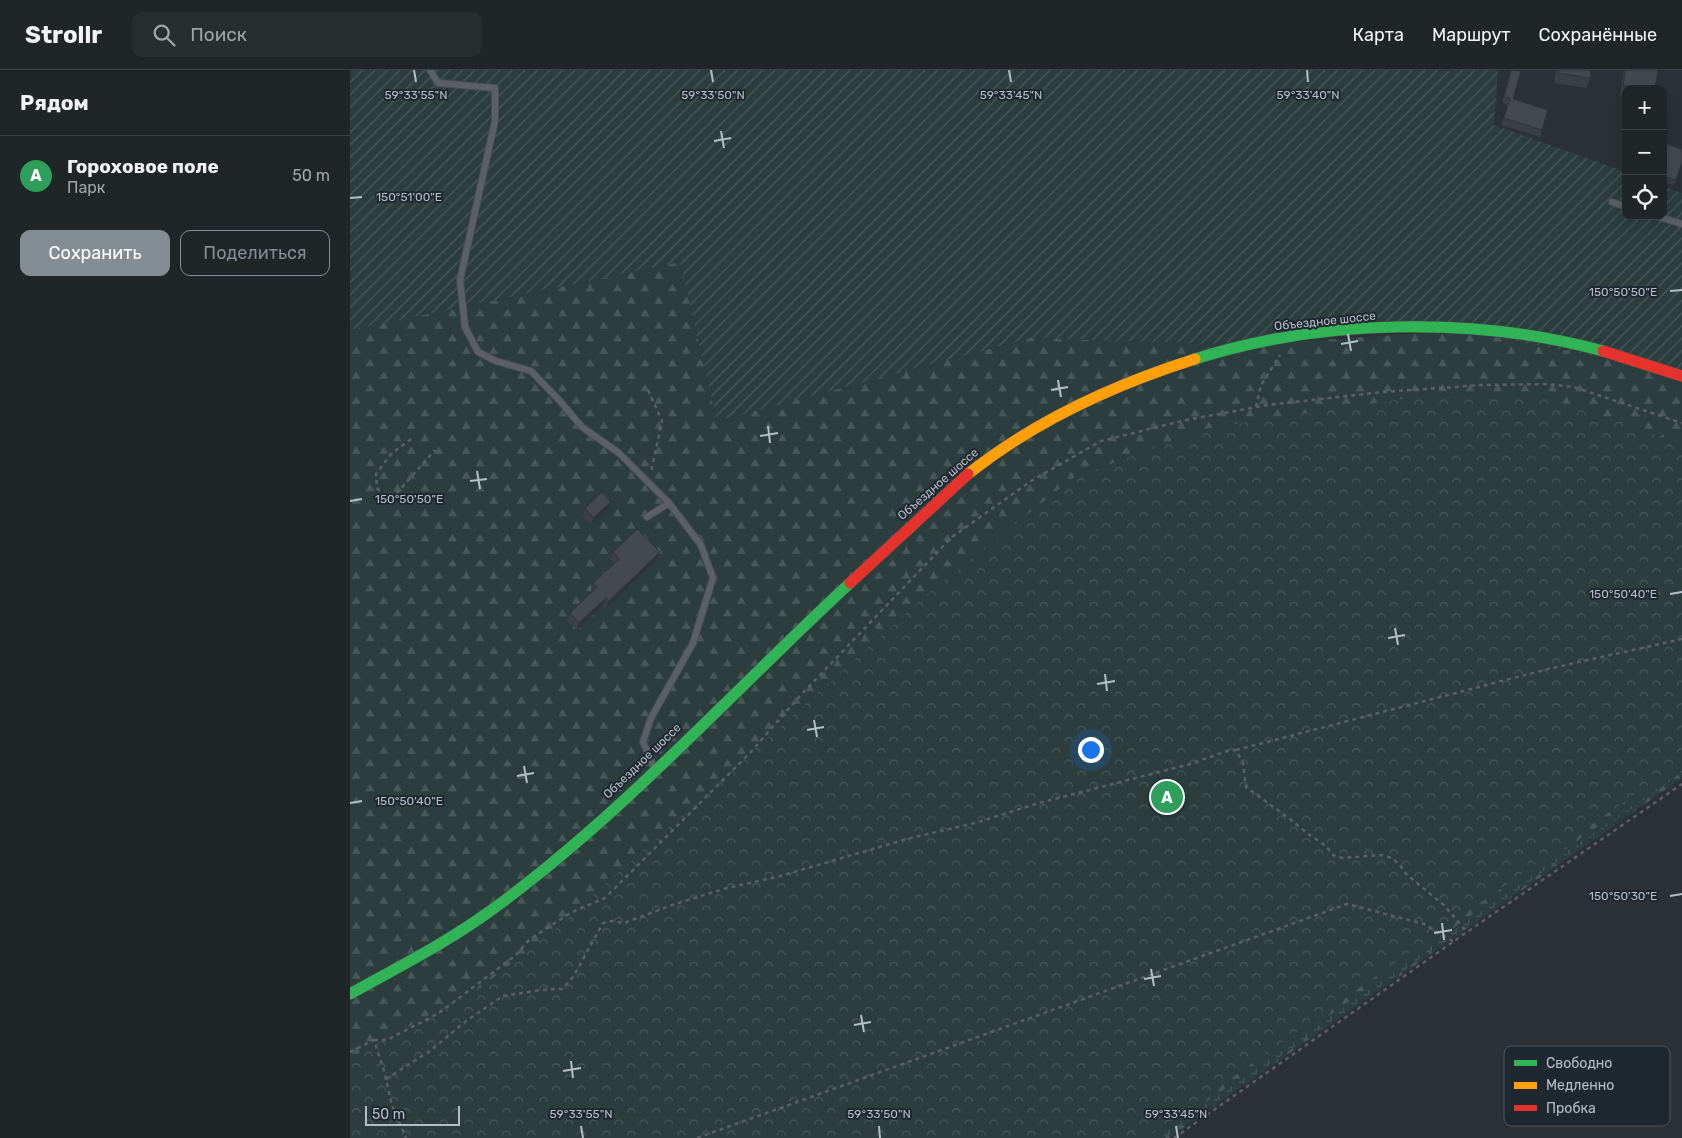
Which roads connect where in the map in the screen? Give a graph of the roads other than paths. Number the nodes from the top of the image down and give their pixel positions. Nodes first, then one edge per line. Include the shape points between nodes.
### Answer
1 (430, 70) edge
2 (1612, 202) dead end
3 (1622, 206) edge
4 (1667, 219) edge
5 (1682, 224) edge
6 (1682, 376) edge
7 (669, 503) junction
8 (647, 517) dead end
9 (654, 769) junction
10 (350, 994) edge

1 - 7 lane via 438,83 495,88 495,121 460,280 464,327 478,352 496,362 531,371 582,427 619,454
2 - 3 lane
4 - 5 lane
6 - 9 street, Объездное шоссе via 1561,341 1519,333 1404,327 1283,338 1210,355 1142,376 1076,405 1004,446 921,515
7 - 8 lane
7 - 9 lane via 701,544 713,578 693,643 651,718 643,742
9 - 10 street, Объездное шоссе via 582,837 509,898 427,951

